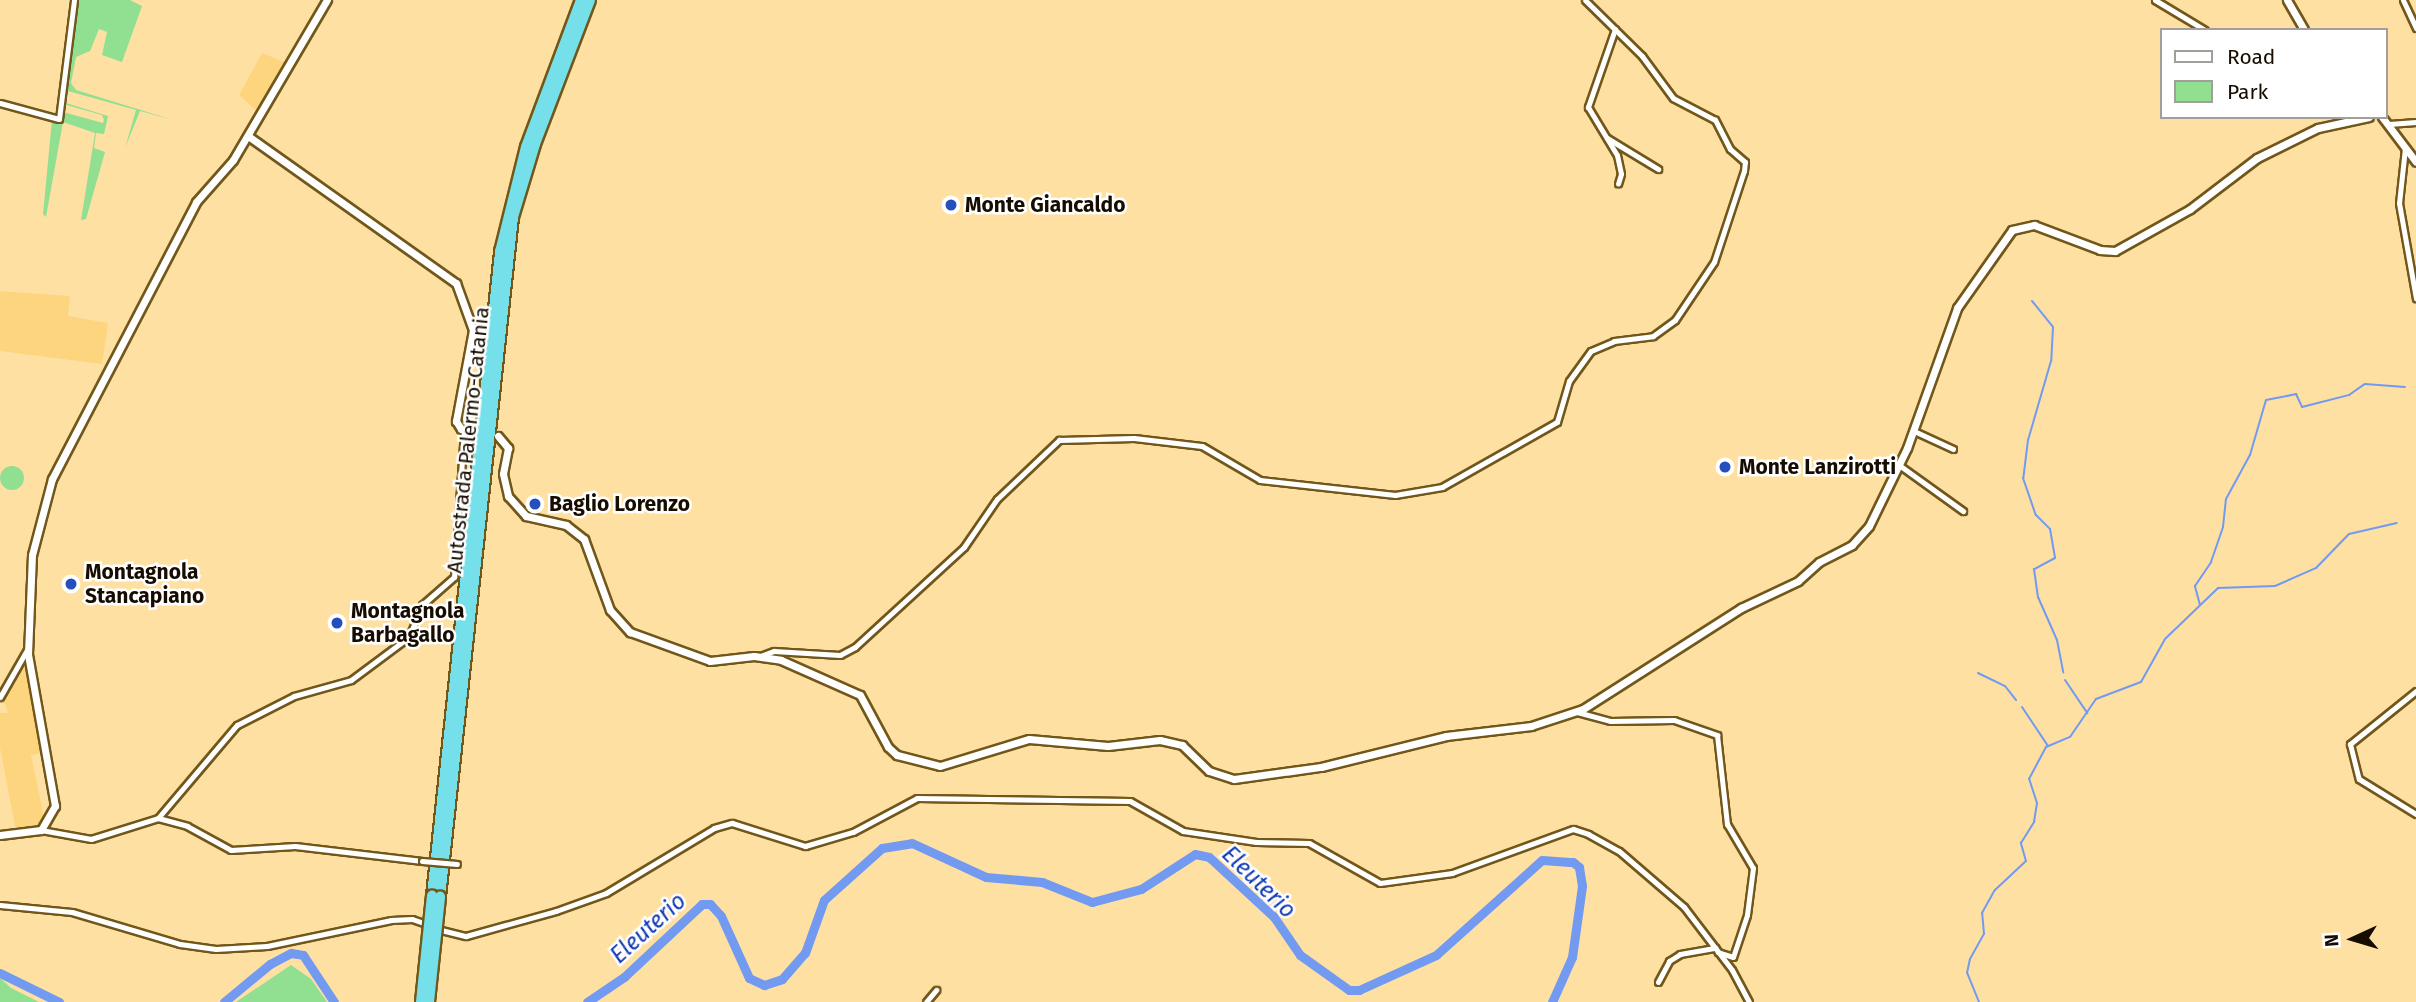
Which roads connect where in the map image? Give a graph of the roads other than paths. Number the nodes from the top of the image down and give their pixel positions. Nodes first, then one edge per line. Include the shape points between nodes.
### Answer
1 (74, 0) edge
2 (327, 0) edge
3 (582, 0) edge
4 (590, 0) edge
5 (1584, 0) edge
6 (2155, 0) edge
7 (2287, 0) edge
8 (2403, 0) edge
9 (2202, 28) edge
10 (2303, 28) edge
11 (2416, 28) edge
12 (1615, 29) junction
13 (0, 103) edge
14 (2360, 119) edge
15 (2384, 119) edge
16 (2416, 122) edge
17 (2389, 124) junction
18 (248, 136) junction
19 (1604, 136) junction
20 (2405, 148) junction
21 (2416, 162) edge
22 (1658, 169) dead end
23 (1618, 184) dead end
24 (2416, 298) edge
25 (468, 431) joint
26 (1914, 431) junction
27 (498, 436) dead end
28 (1953, 449) dead end
29 (1899, 465) junction
30 (1963, 511) dead end
31 (29, 646) junction
32 (760, 656) junction
33 (2416, 691) edge
34 (0, 697) edge
35 (1577, 712) junction
36 (2416, 814) edge
37 (158, 818) junction
38 (41, 830) junction
39 (0, 835) edge
40 (457, 864) dead end
41 (436, 897) junction
42 (0, 905) edge
43 (1716, 950) junction
44 (1658, 982) dead end
45 (936, 990) dead end
46 (421, 1002) edge
47 (429, 1002) edge
48 (926, 1002) edge
49 (1749, 1002) edge

1 - 13 street via 59,118
2 - 18 street
3 - 41 highway, Autostrada Palermo-Catania via 526,147 500,252
4 - 41 highway, Autostrada Palermo-Catania via 535,144 513,217
5 - 12 street
6 - 9 street
7 - 10 street
8 - 11 street
12 - 19 street via 1588,107
12 - 32 street via 1673,98 1715,120 1730,149 1745,162 1744,171 1714,262 1675,320 1653,336 1614,341 1591,351 1569,381 1557,422 1442,487 1395,495 1260,480 1202,446 1134,438 1059,440 997,499 964,547 855,647 840,655 774,651
14 - 26 street via 2318,128 2257,158 2190,209 2115,251 2100,250 2034,225 2012,230 1956,309
15 - 17 street
16 - 17 street
17 - 20 street
18 - 25 street via 456,283 473,330 455,412 456,421
18 - 31 street via 225,171 196,201 52,479 32,555
19 - 22 street
19 - 23 street via 1621,167
20 - 21 street
20 - 24 street via 2399,202
25 - 37 street via 454,577 422,605 409,637 351,680 293,696 237,725
26 - 28 street
26 - 29 street
27 - 32 street via 508,448 503,474 508,496 526,516 566,525 584,538 610,610 630,632 702,659
29 - 30 street
29 - 35 street via 1869,526 1852,545 1783,590 1743,607
31 - 34 street
31 - 38 street via 55,806
32 - 35 street via 781,660 860,695 897,755 940,766 1029,739 1108,746 1160,740 1182,745 1209,771 1249,778 1340,763 1446,736 1531,726
33 - 36 street via 2350,744 2359,779
35 - 43 street via 1611,721 1674,720 1717,735 1727,824 1753,868 1747,915 1734,954
37 - 38 street via 91,839
37 - 40 street, bridge via 187,826 231,850 295,846
38 - 39 street
41 - 46 highway, bridge
41 - 47 highway, bridge
42 - 43 street via 72,912 180,944 216,949 267,946 412,919 466,936 606,892 714,828 732,823 804,846 853,832 917,798 1047,798 1130,801 1182,831 1256,842 1309,842 1380,883 1452,873 1573,829 1619,851 1663,888 1704,929
43 - 44 street via 1680,954 1669,961
43 - 49 street
45 - 48 street

